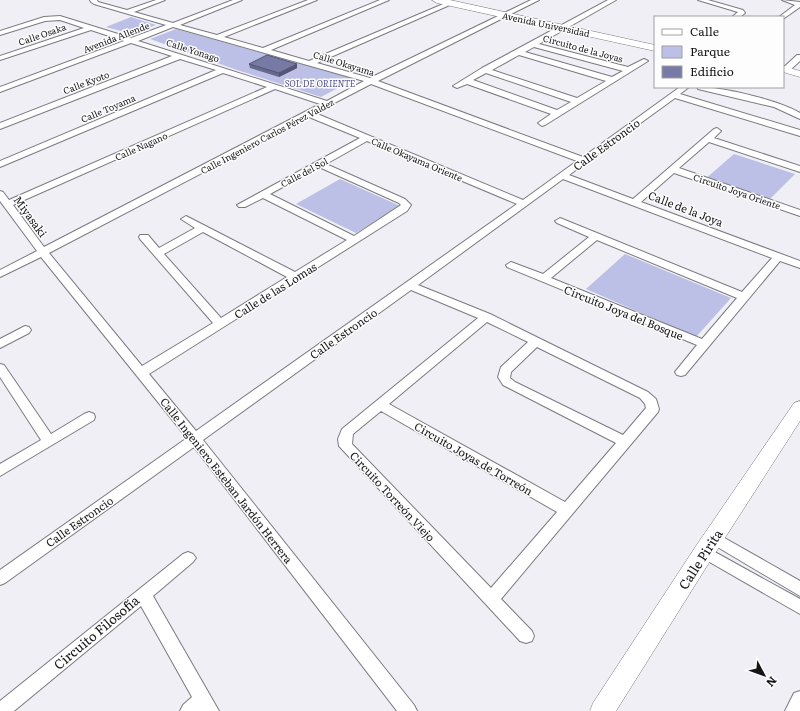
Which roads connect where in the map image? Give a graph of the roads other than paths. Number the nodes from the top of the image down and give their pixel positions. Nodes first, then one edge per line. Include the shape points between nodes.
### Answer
1 (162, 0) edge
2 (239, 0) edge
3 (314, 0) edge
4 (386, 0) edge
5 (437, 0) edge
6 (469, 0) edge
7 (536, 0) edge
8 (613, 0) edge
9 (701, 0) edge
10 (785, 0) edge
11 (94, 1) edge
12 (450, 3) junction
13 (800, 4) edge
14 (516, 10) junction
15 (127, 12) junction
16 (505, 15) junction
17 (737, 16) edge
18 (783, 16) edge
19 (572, 22) junction
20 (173, 25) junction
21 (562, 27) junction
22 (91, 28) junction
23 (0, 33) edge
24 (218, 37) junction
25 (133, 41) junction
26 (654, 41) edge
27 (532, 44) junction
28 (654, 48) edge
29 (265, 50) junction
30 (518, 52) junction
31 (180, 56) junction
32 (800, 57) edge
33 (0, 58) edge
34 (644, 61) dead end
35 (311, 63) junction
36 (223, 70) junction
37 (486, 70) junction
38 (629, 70) junction
39 (784, 72) edge
40 (800, 74) edge
41 (612, 80) junction
42 (371, 81) junction
43 (467, 81) junction
44 (800, 82) edge
45 (457, 86) dead end
46 (274, 87) junction
47 (684, 88) edge
48 (705, 88) edge
49 (0, 90) edge
50 (675, 95) junction
51 (577, 101) junction
52 (328, 104) junction
53 (557, 113) junction
54 (309, 114) junction
55 (800, 117) edge
56 (542, 122) dead end
57 (0, 126) edge
58 (717, 131) dead end
59 (800, 133) edge
60 (367, 138) junction
61 (708, 139) junction
62 (584, 160) junction
63 (0, 164) edge
64 (319, 164) junction
65 (674, 169) junction
66 (800, 169) edge
67 (563, 176) junction
68 (0, 194) edge
69 (263, 194) junction
70 (635, 202) junction
71 (8, 204) junction
72 (524, 204) junction
73 (242, 206) dead end
74 (800, 213) edge
75 (186, 219) dead end
76 (560, 222) dead end
77 (202, 228) junction
78 (596, 236) junction
79 (144, 237) dead end
80 (354, 240) junction
81 (43, 252) junction
82 (158, 253) junction
83 (778, 257) junction
84 (511, 265) dead end
85 (800, 265) edge
86 (0, 274) edge
87 (296, 276) junction
88 (543, 279) junction
89 (410, 286) junction
90 (744, 297) junction
91 (486, 317) junction
92 (220, 324) junction
93 (25, 330) dead end
94 (536, 341) junction
95 (0, 344) edge
96 (704, 344) junction
97 (0, 368) edge
98 (142, 372) junction
99 (681, 372) dead end
100 (5, 385) edge
101 (381, 405) junction
102 (800, 407) edge
103 (89, 417) dead end
104 (195, 439) junction
105 (49, 441) junction
106 (625, 442) junction
107 (0, 471) edge
108 (566, 510) junction
109 (709, 545) junction
110 (188, 558) dead end
111 (0, 578) edge
112 (800, 589) edge
113 (143, 594) junction
114 (491, 599) junction
115 (800, 607) edge
116 (526, 636) dead end
117 (800, 699) edge
118 (207, 705) edge
119 (1, 711) edge
120 (189, 711) edge
121 (408, 711) edge
122 (602, 711) edge
123 (794, 711) edge

1 - 15 street
2 - 20 street, Avenida Allende
3 - 24 street
4 - 29 street
5 - 12 main road, Avenida Universidad
6 - 14 main road, Avenida Universidad
7 - 14 street, Calle Ingeniero Carlos Pérez Valdez
8 - 19 street, Circuito de la Joyas
9 - 17 street via 741,11 742,13
10 - 13 street
11 - 15 street, Calle Okayama
12 - 16 main road, Avenida Universidad
12 - 35 street
13 - 18 street
14 - 16 street, Calle Ingeniero Carlos Pérez Valdez
14 - 19 main road, Avenida Universidad
15 - 20 street, Calle Okayama
16 - 21 main road, Avenida Universidad
16 - 42 street, Calle Ingeniero Carlos Pérez Valdez
19 - 21 street, Circuito de la Joyas
19 - 26 main road, Avenida Universidad
20 - 24 street, Calle Okayama
20 - 25 street, Avenida Allende
21 - 27 street, Circuito de la Joyas
21 - 28 main road, Avenida Universidad
22 - 23 street, Calle Yonago via 60,18 51,18
22 - 25 street, Calle Yonago
22 - 33 street, Calle Osaka
24 - 29 street, Calle Okayama
25 - 31 street, Calle Yonago
25 - 49 street, Avenida Allende
27 - 30 street, Circuito de la Joyas
27 - 38 street, Circuito de la Joyas
29 - 35 street, Calle Okayama
30 - 37 street, Circuito de la Joyas
30 - 41 street, Circuito de la Joyas
31 - 36 street, Calle Yonago
31 - 57 street, Calle Kyoto
32 - 39 street
34 - 38 street, Circuito de la Joyas
35 - 42 street, Calle Okayama
36 - 46 street, Calle Yonago
36 - 63 street, Calle Toyama
37 - 43 street, Circuito de la Joyas
37 - 51 street
38 - 41 street, Circuito de la Joyas
39 - 40 main road
39 - 44 main road
41 - 51 street, Circuito de la Joyas
42 - 52 street, Calle Ingeniero Carlos Pérez Valdez
42 - 62 street, Calle Okayama
43 - 45 street, Circuito de la Joyas
43 - 53 street
46 - 52 street, Calle Yonago
46 - 71 street, Calle Nagano
47 - 50 street, Calle Estroncio
48 - 55 street via 777,105
50 - 59 street
50 - 62 street, Calle Estroncio
51 - 53 street, Circuito de la Joyas
52 - 54 street, Calle Ingeniero Carlos Pérez Valdez
53 - 56 street, Circuito de la Joyas
54 - 60 street, Calle Okayama Oriente
54 - 81 street, Calle Ingeniero Carlos Pérez Valdez
58 - 61 street, Circuito Joya Oriente
60 - 64 street, Calle del Sol
60 - 72 street, Calle Okayama Oriente
61 - 65 street, Circuito Joya Oriente
61 - 66 street
62 - 67 street, Calle Estroncio
64 - 69 street, Calle del Sol
64 - 80 street, Calle de las Lomas via 406,205 404,209
65 - 70 street, Circuito Joya Oriente
65 - 74 street, Circuito Joya Oriente
67 - 70 street, Calle de la Joya
67 - 72 street, Calle Estroncio
68 - 71 street, Miyasaki
69 - 73 street, Calle del Sol
69 - 80 street
70 - 83 street, Calle de la Joya
71 - 81 street, Miyasaki
72 - 89 street, Calle Estroncio
75 - 77 street
76 - 78 street
77 - 82 street
77 - 87 street
78 - 88 street
78 - 90 street
79 - 82 street
80 - 87 street, Calle de las Lomas
81 - 86 street, Calle Ingeniero Carlos Pérez Valdez
81 - 98 street, Calle Ingeniero Esteban Jardón Herrera
82 - 92 street
83 - 85 street, Calle de la Joya
83 - 90 street
84 - 88 street, Circuito Joya del Bosque
87 - 92 street, Calle de las Lomas
88 - 96 street, Circuito Joya del Bosque
89 - 91 street
89 - 104 street, Calle Estroncio
90 - 96 street
91 - 94 street
91 - 101 street, Circuito Torreón Viejo
92 - 98 street, Calle de las Lomas
93 - 95 street
94 - 106 street via 644,395 651,402 653,409
94 - 106 street via 505,370 504,379 510,385
96 - 99 street
97 - 100 street
98 - 104 street, Calle Ingeniero Esteban Jardón Herrera
100 - 105 street
101 - 108 street, Circuito Joyas de Torreón
101 - 114 street, Circuito Torreón Viejo via 348,432 346,446
102 - 109 main road, Calle Pirita
103 - 105 street
104 - 111 street, Calle Estroncio
104 - 121 street, Calle Ingeniero Esteban Jardón Herrera
105 - 107 street
106 - 108 street
108 - 114 street
109 - 112 street
109 - 115 street
109 - 122 main road, Calle Pirita
110 - 113 street
113 - 118 street, Circuito Filosofía
113 - 119 street, Circuito Filosofía
114 - 116 street, Circuito Torreón Viejo
117 - 123 street
118 - 120 street

